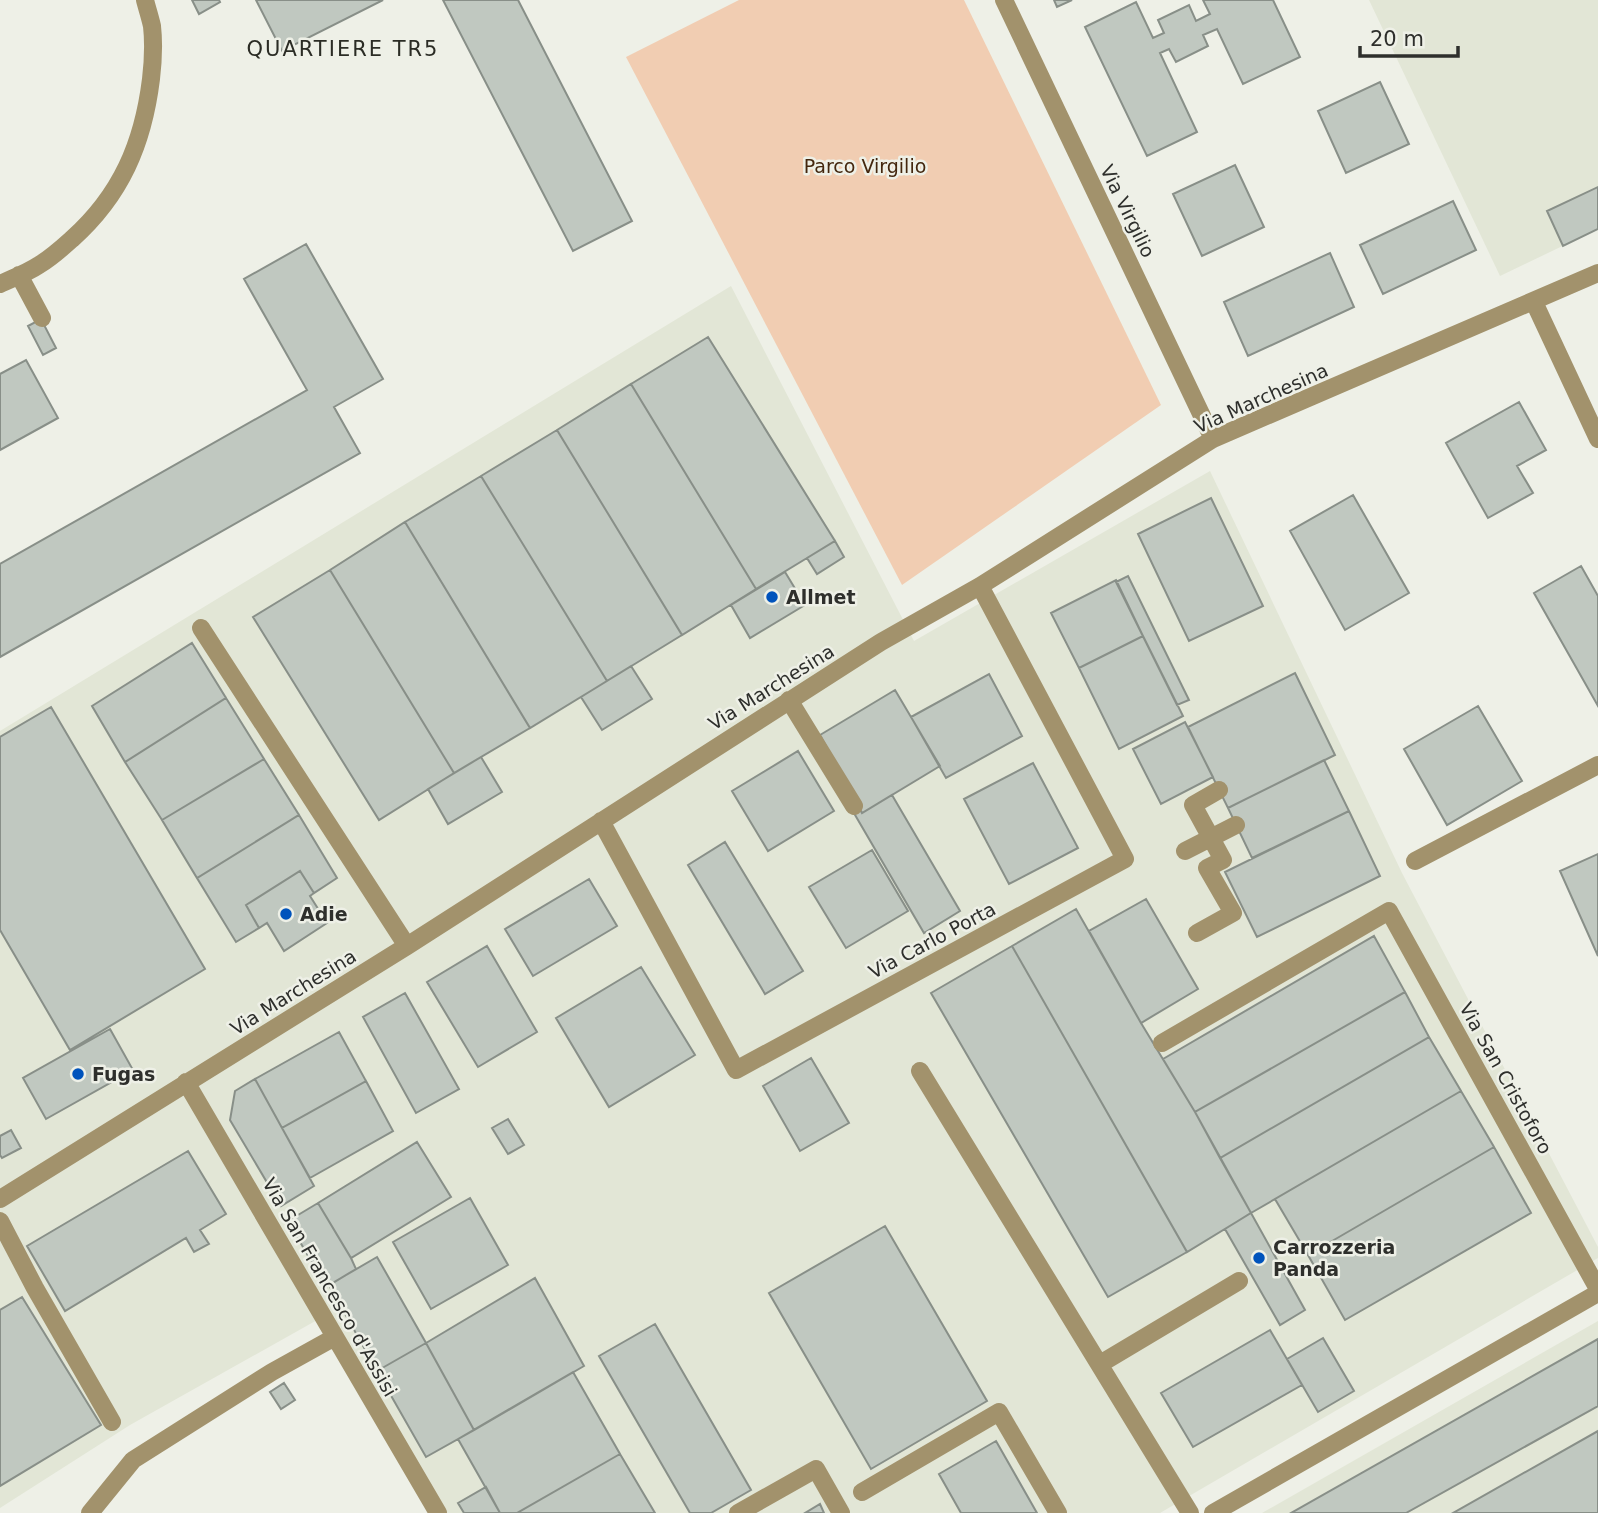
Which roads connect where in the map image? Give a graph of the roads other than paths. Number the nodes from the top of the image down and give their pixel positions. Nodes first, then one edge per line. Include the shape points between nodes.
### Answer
1 (145, 0) edge
2 (1004, 0) edge
3 (1598, 273) edge
4 (19, 275) junction
5 (0, 284) edge
6 (1534, 302) junction
7 (43, 318) dead end
8 (1213, 439) junction
9 (1598, 439) edge
10 (980, 586) junction
11 (201, 628) dead end
12 (789, 700) junction
13 (1598, 765) edge
14 (1219, 790) dead end
15 (854, 806) dead end
16 (601, 821) junction
17 (1236, 825) dead end
18 (1210, 838) junction
19 (1185, 851) dead end
20 (1415, 861) dead end
21 (1196, 933) dead end
22 (407, 946) junction
23 (1162, 1043) dead end
24 (920, 1071) dead end
25 (186, 1082) junction
26 (0, 1199) edge
27 (0, 1221) edge
28 (1239, 1281) dead end
29 (1598, 1291) edge
30 (335, 1337) junction
31 (1100, 1364) junction
32 (112, 1422) dead end
33 (862, 1492) dead end
34 (90, 1513) edge
35 (438, 1513) edge
36 (738, 1513) edge
37 (841, 1513) edge
38 (1058, 1513) edge
39 (1191, 1513) edge
40 (1213, 1513) edge

1 - 4 street via 153,57 141,134 129,164 91,222 39,265
2 - 8 street, Via Virgilio
3 - 6 street, Via Marchesina
4 - 5 street
4 - 7 street
6 - 8 street, Via Marchesina
6 - 9 street
8 - 10 street, Via Marchesina
10 - 12 street, Via Marchesina
10 - 16 street, Via Carlo Porta via 1125,859 736,1070
11 - 22 street
12 - 15 street
12 - 16 street, Via Marchesina
13 - 20 street
14 - 18 street via 1193,805
16 - 22 street, Via Marchesina
17 - 18 street
18 - 19 street
18 - 21 street via 1223,860 1207,868 1233,914
22 - 25 street, Via Marchesina
23 - 29 street, Via San Cristoforo via 1389,911
24 - 31 street
25 - 26 street, Via Marchesina
25 - 30 street, Via San Francesco d'Assisi
27 - 32 street
28 - 31 street
29 - 40 street, Via San Cristoforo
30 - 34 street via 133,1460
30 - 35 street, Via San Francesco d'Assisi
31 - 39 street
33 - 38 street via 999,1412
36 - 37 street via 816,1469

